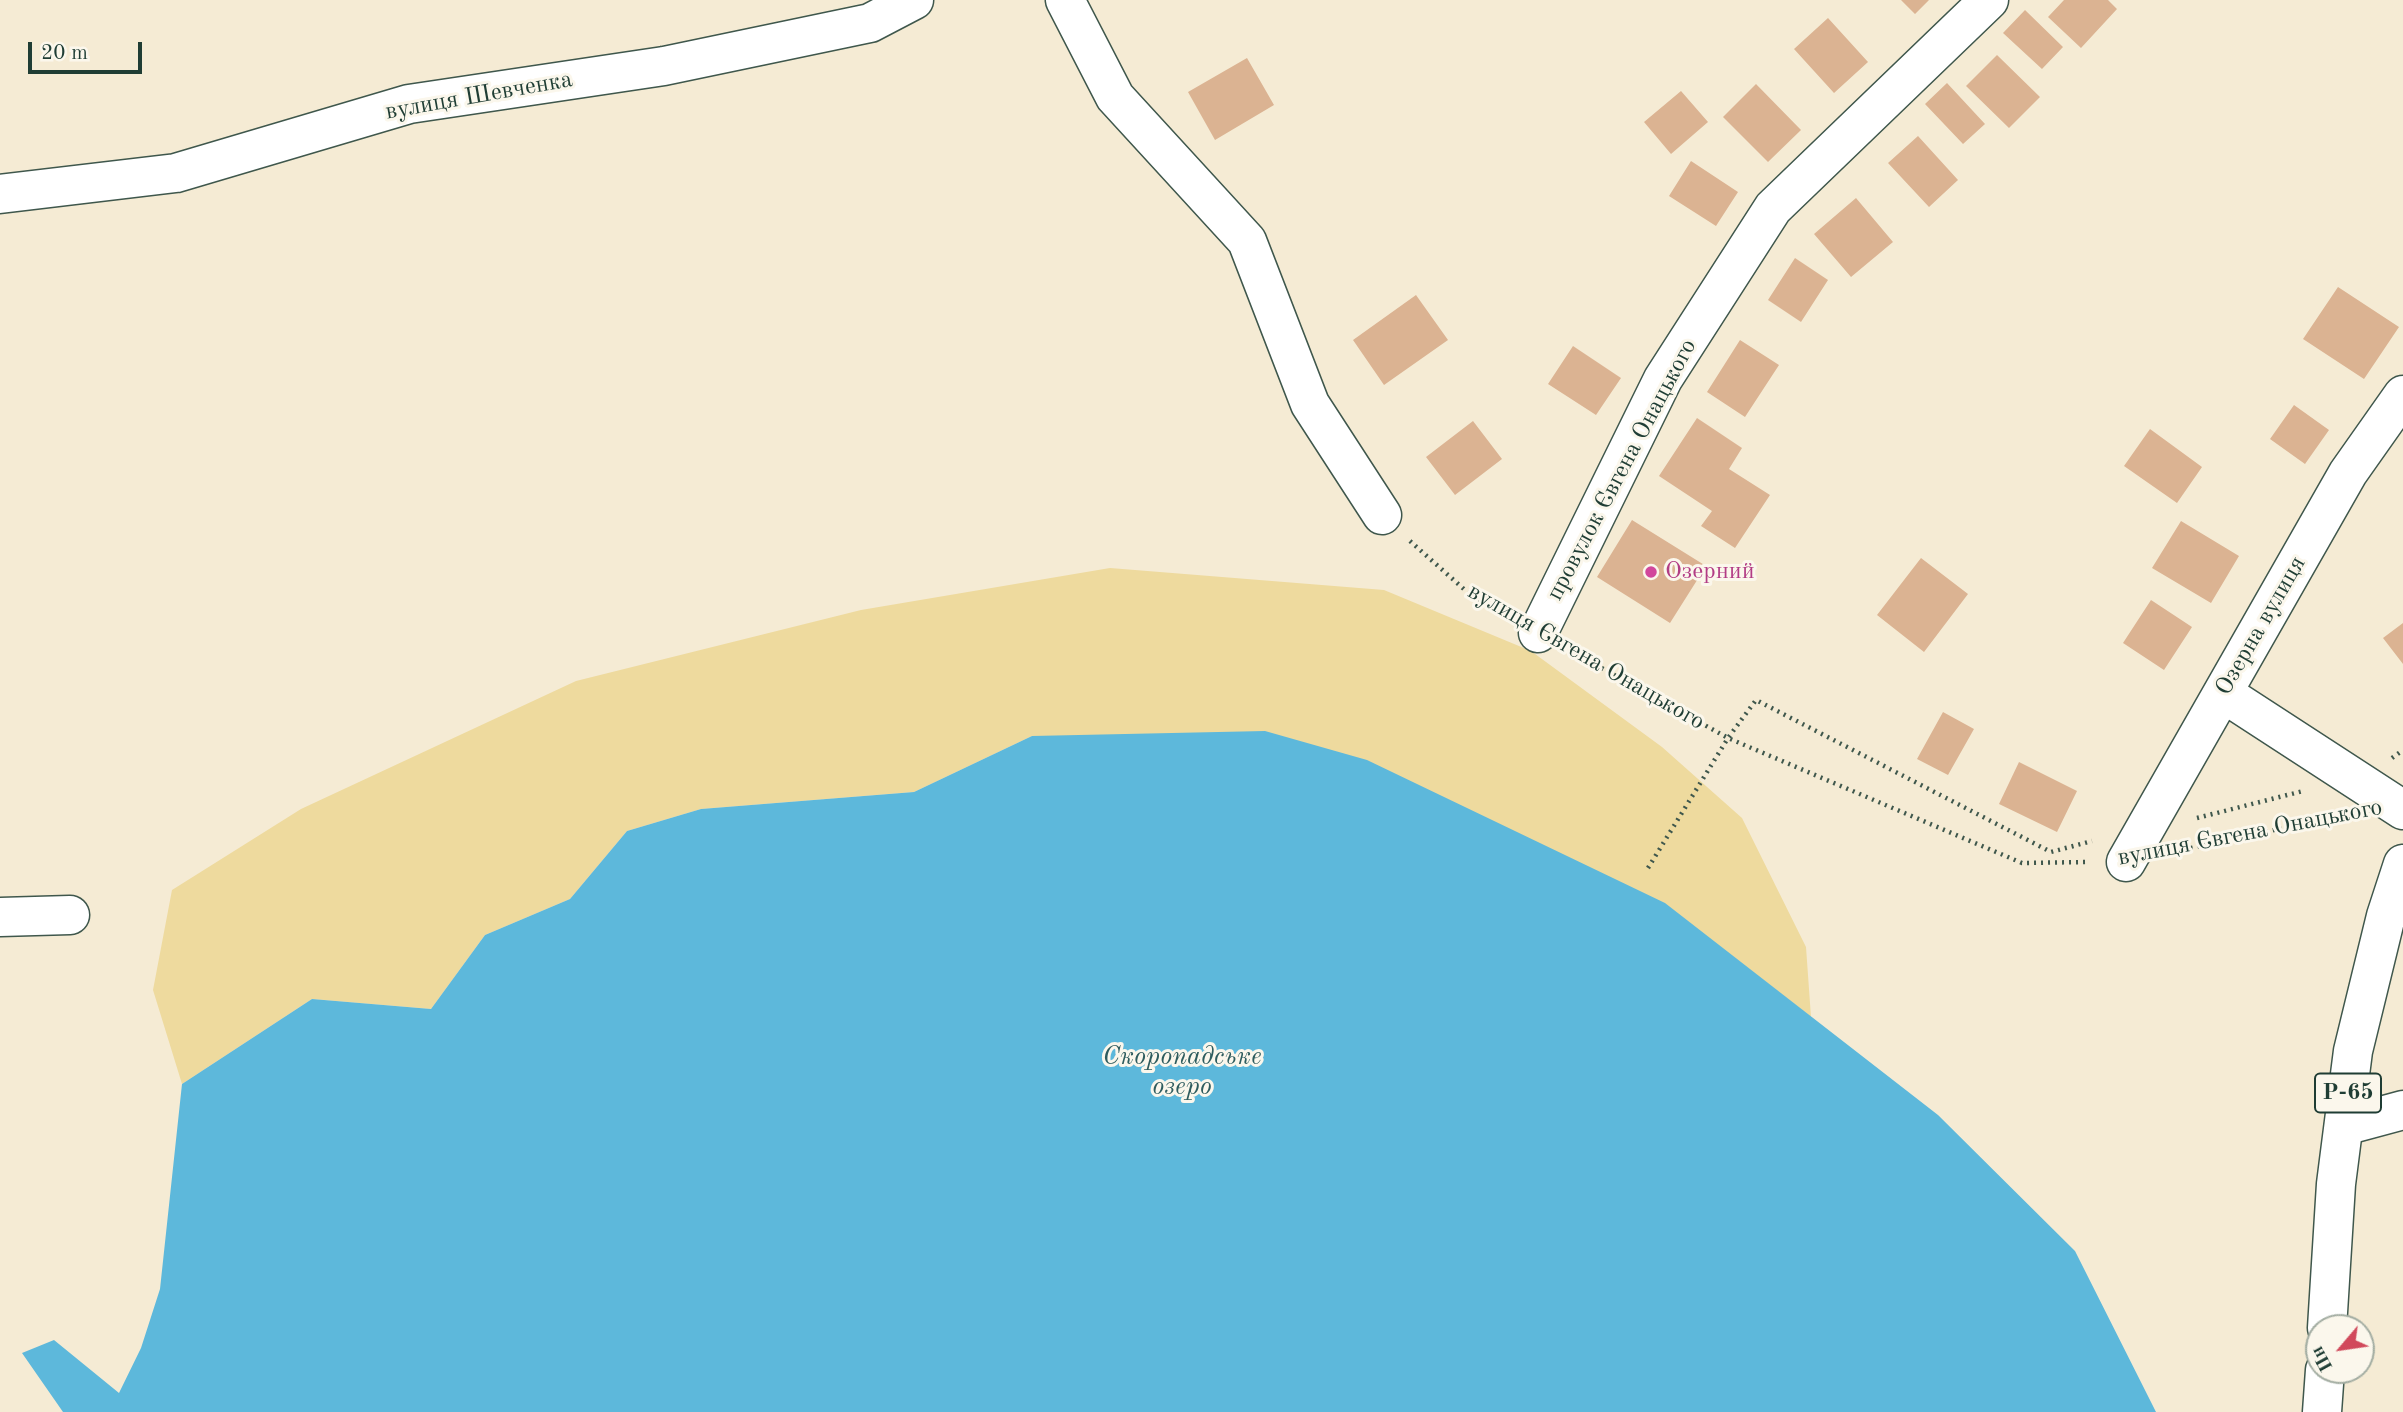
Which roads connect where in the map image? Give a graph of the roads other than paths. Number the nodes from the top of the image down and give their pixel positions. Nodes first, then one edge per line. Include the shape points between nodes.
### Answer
1 (914, 0) edge
2 (1065, 0) edge
3 (1989, 0) edge
4 (0, 194) edge
5 (2403, 395) edge
6 (1382, 515) road end
7 (1538, 633) road end
8 (2223, 693) junction
9 (2399, 807) edge
10 (2126, 862) road end
11 (2403, 864) edge
12 (70, 915) dead end
13 (0, 917) edge
14 (2403, 1110) edge
15 (2344, 1126) junction
16 (2329, 1314) edge
17 (2324, 1384) edge
18 (2322, 1412) edge

1 - 4 street, вулиця Шевченка via 870,23 677,64 410,104 176,173
2 - 6 street via 1115,97 1247,241 1310,404
3 - 7 street, провулок Євгена Онацького via 1773,208 1663,379
5 - 8 street, Озерна вулиця via 2348,473
8 - 9 street, вулиця Євгена Онацького
8 - 10 street, Озерна вулиця
11 - 15 street, Р-65 via 2353,1051
12 - 13 street
14 - 15 street
15 - 16 street, Р-65
17 - 18 street

